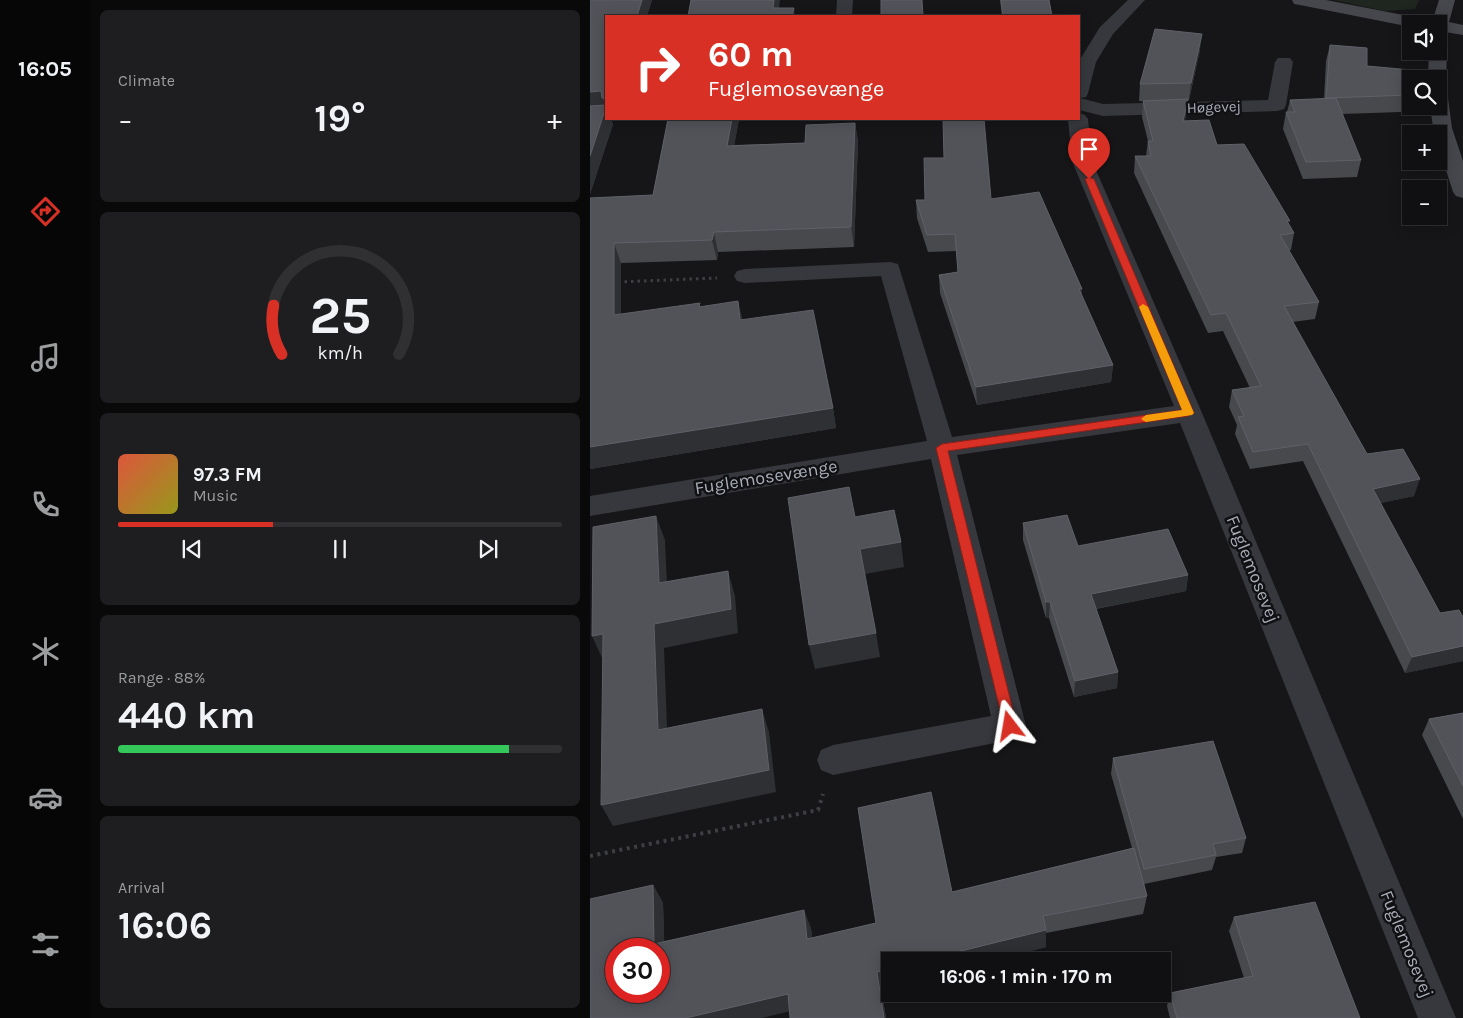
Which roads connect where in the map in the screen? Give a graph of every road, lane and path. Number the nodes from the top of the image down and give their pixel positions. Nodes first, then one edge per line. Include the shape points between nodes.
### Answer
1 (846, 0) edge
2 (1138, 0) edge
3 (1300, 0) edge
4 (1447, 0) edge
5 (844, 15) edge
6 (1442, 15) edge
7 (1402, 20) edge
8 (1447, 27) edge
9 (1463, 30) edge
10 (1284, 62) dead end
11 (1080, 89) edge
12 (1080, 104) edge
13 (1441, 115) edge
14 (1078, 120) edge
15 (1463, 192) edge
16 (745, 276) joint
17 (609, 282) edge
18 (1188, 413) junction
19 (942, 448) junction
20 (590, 506) edge
21 (833, 760) joint
22 (590, 856) edge
23 (1437, 1018) edge

1 - 5 street
2 - 11 street via 1106,31 1087,62
3 - 7 street
4 - 6 street
8 - 9 street
10 - 12 street, Høgevej via 1277,104 1103,110
13 - 15 street
14 - 18 street, Fuglemosevej via 1082,162
16 - 17 path
16 - 19 street via 890,269
18 - 19 street, Fuglemosevænge
18 - 23 street, Fuglemosevej
19 - 20 street, Fuglemosevænge
19 - 21 street via 1010,726
21 - 22 path via 818,810

